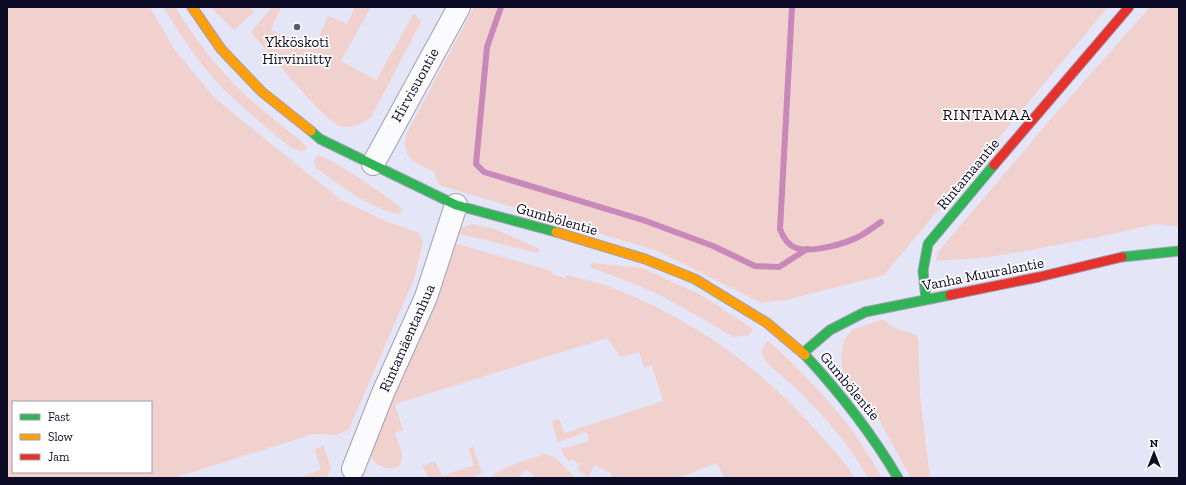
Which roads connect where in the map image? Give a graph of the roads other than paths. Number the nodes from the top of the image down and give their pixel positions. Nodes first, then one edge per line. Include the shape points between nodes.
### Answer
1 (192, 7) edge
2 (459, 7) edge
3 (1129, 7) edge
4 (373, 164) junction
5 (456, 206) junction
6 (1179, 251) edge
7 (926, 299) junction
8 (803, 353) junction
9 (353, 469) dead end
10 (898, 478) edge

1 - 4 main road, Gumbölentie via 221,49 262,92 320,139
2 - 4 street, Hirvisuontie
3 - 7 main road, Rintamaantie via 928,244 923,271
4 - 5 main road, Gumbölentie
5 - 8 main road, Gumbölentie via 574,237 645,259 695,279 767,323
5 - 9 street, Rintamäentanhua via 426,297 383,393
6 - 7 main road, Vanha Muuralantie via 1122,257
7 - 8 main road, Vanha Muuralantie via 865,312 830,330
8 - 10 main road, Gumbölentie via 840,393 877,442

